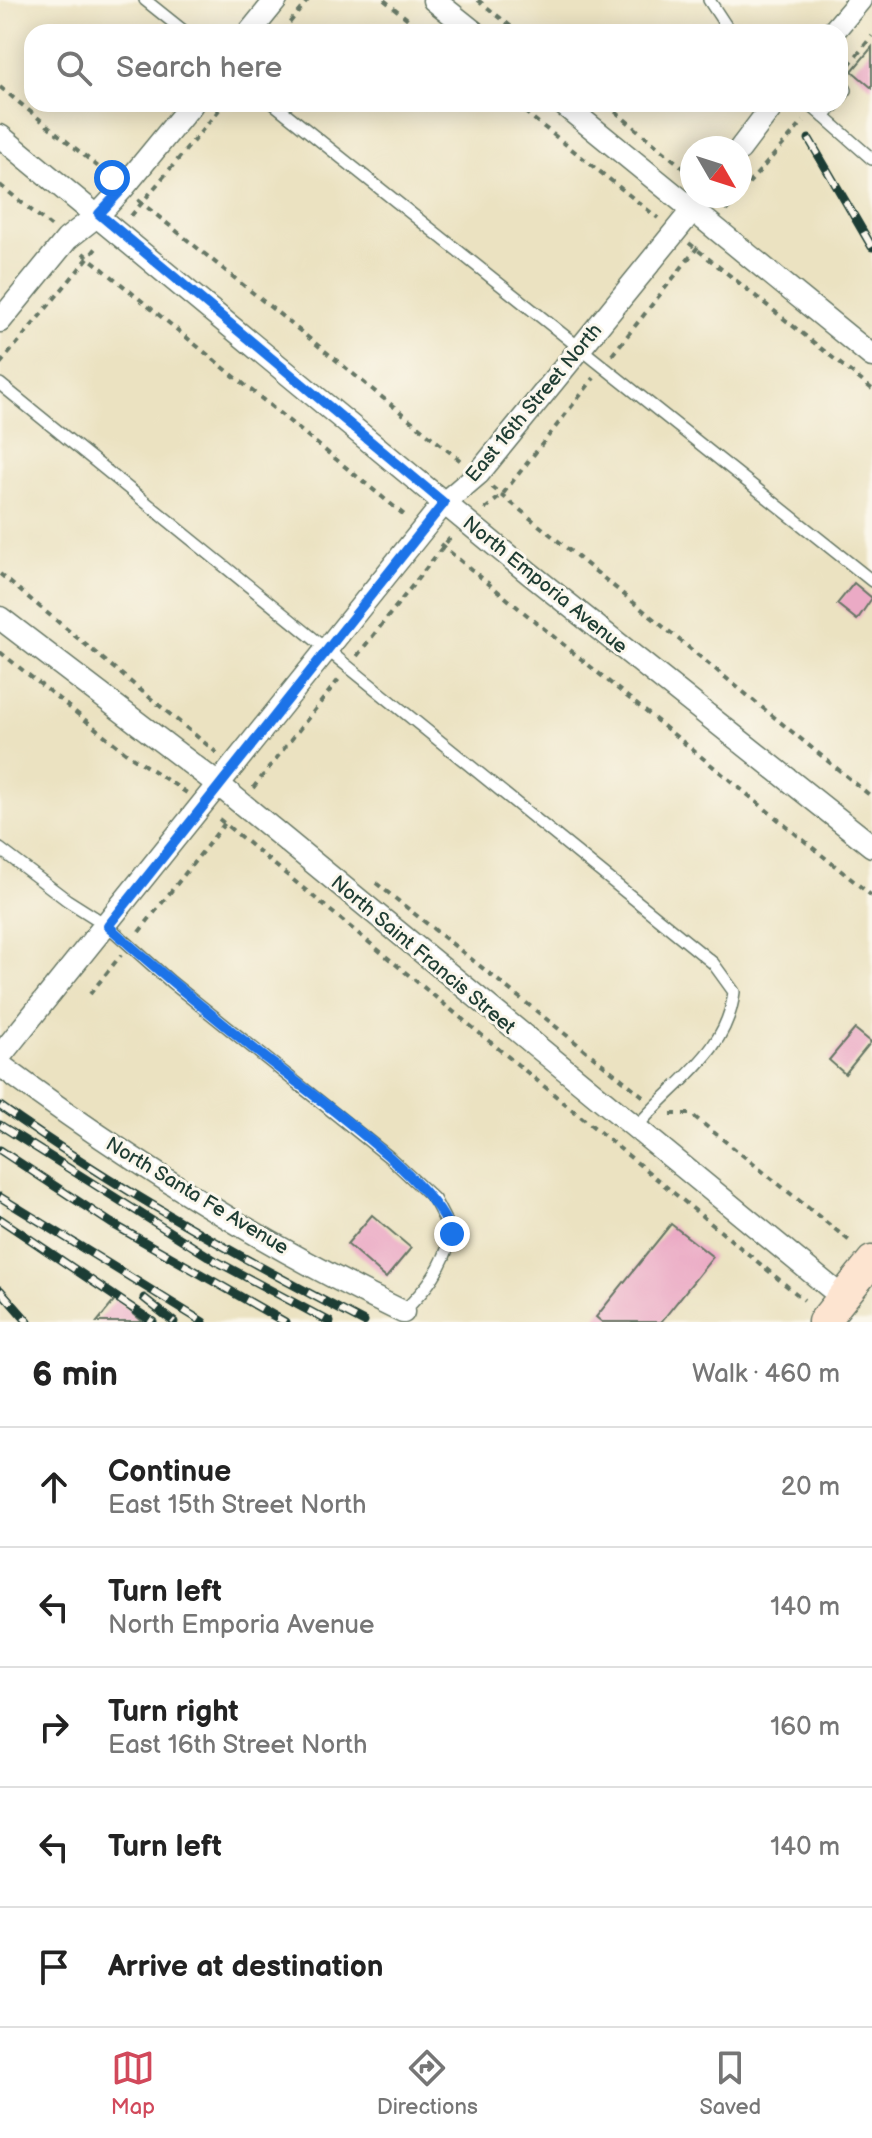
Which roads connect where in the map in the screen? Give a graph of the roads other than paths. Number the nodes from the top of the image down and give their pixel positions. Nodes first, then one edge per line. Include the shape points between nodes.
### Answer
1 (145, 0) edge
2 (276, 0) edge
3 (434, 0) edge
4 (709, 0) edge
5 (860, 0) edge
6 (175, 24) edge
7 (256, 24) edge
8 (464, 24) edge
9 (725, 24) edge
10 (840, 24) edge
11 (185, 112) edge
12 (284, 112) edge
13 (574, 112) edge
14 (768, 112) edge
15 (818, 112) edge
16 (828, 112) edge
17 (824, 117) junction
18 (0, 136) edge
19 (750, 136) edge
20 (872, 157) edge
21 (680, 189) edge
22 (695, 208) edge
23 (702, 208) edge
24 (99, 214) junction
25 (0, 321) edge
26 (579, 351) junction
27 (872, 356) edge
28 (0, 384) edge
29 (444, 503) junction
30 (872, 581) edge
31 (0, 618) edge
32 (328, 648) junction
33 (219, 785) junction
34 (872, 846) edge
35 (0, 849) edge
36 (108, 926) junction
37 (0, 1056) edge
38 (0, 1065) edge
39 (635, 1129) junction
40 (861, 1251) edge
41 (843, 1298) junction
42 (814, 1311) edge
43 (403, 1312) joint

1 - 6 lane
2 - 7 street
3 - 8 street
4 - 9 lane
5 - 10 street
11 - 24 street
12 - 26 lane
13 - 21 street
14 - 19 street
15 - 17 lane
16 - 17 lane
17 - 20 lane
18 - 24 street, North Emporia Avenue
22 - 26 street, East 16th Street North
23 - 27 street via 714,227
24 - 25 street via 67,239
24 - 29 street, North Emporia Avenue
26 - 29 street, East 16th Street North via 478,474
26 - 30 lane
28 - 32 lane
29 - 32 street, East 16th Street North
29 - 34 street, North Emporia Avenue
31 - 33 street, North Saint Francis Street
32 - 33 street, East 16th Street North
32 - 39 lane via 713,963 734,992 731,1019 719,1041
33 - 36 street, East 16th Street North
33 - 39 street, North Saint Francis Street
35 - 36 lane
36 - 37 street, East 16th Street North
36 - 43 lane via 434,1199 452,1234 437,1276
38 - 43 street, North Santa Fe Avenue via 80,1125 174,1184
39 - 41 street, North Saint Francis Street
40 - 41 street
41 - 42 street

